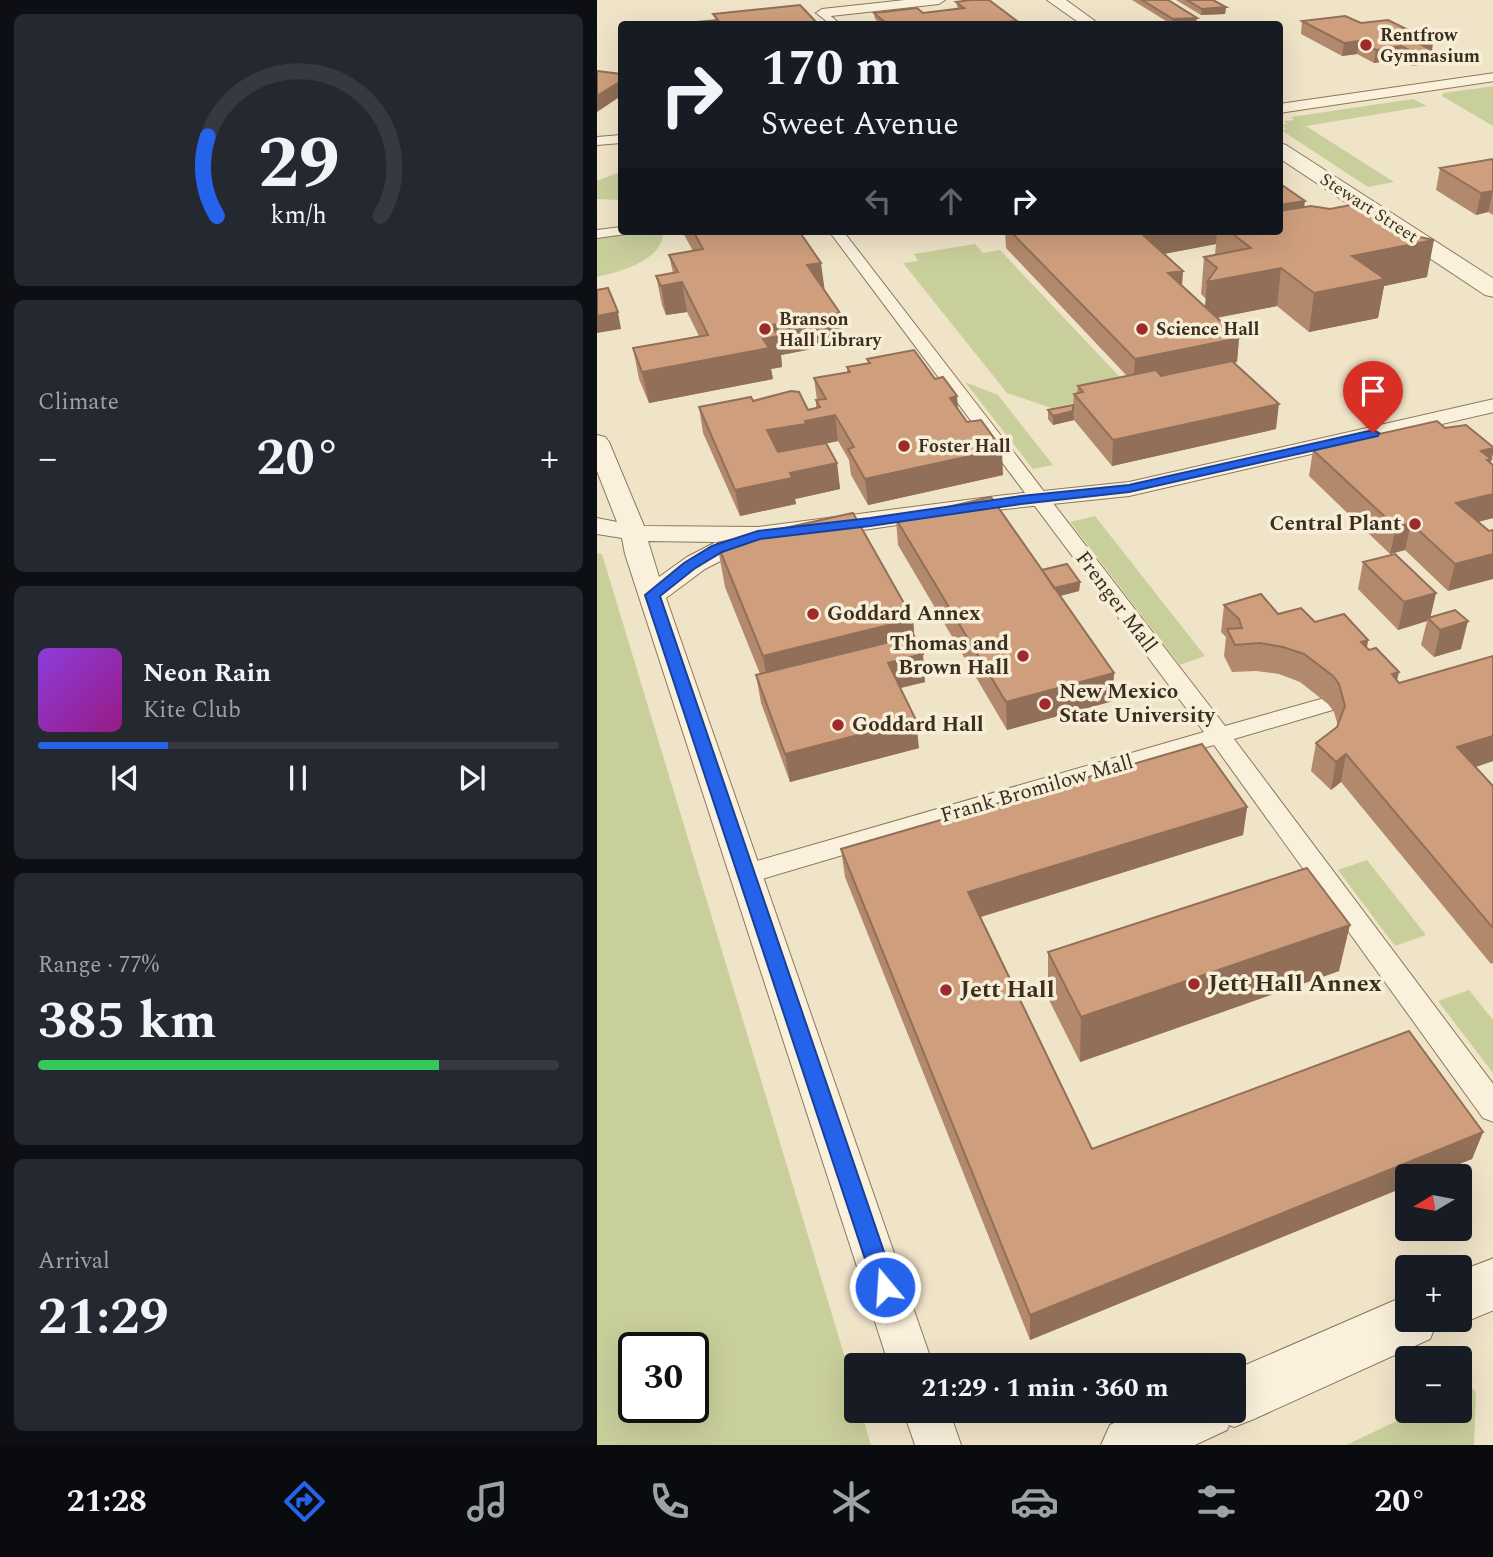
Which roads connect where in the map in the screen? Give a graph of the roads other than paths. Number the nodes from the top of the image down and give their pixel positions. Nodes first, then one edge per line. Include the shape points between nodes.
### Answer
1 (939, 0) edge
2 (1055, 0) edge
3 (822, 13) joint
4 (831, 21) edge
5 (1086, 21) edge
6 (1493, 77) edge
7 (1283, 108) edge
8 (618, 139) edge
9 (597, 141) edge
10 (1283, 152) edge
11 (618, 231) edge
12 (597, 234) edge
13 (839, 235) edge
14 (1493, 290) edge
15 (1493, 405) edge
16 (597, 442) edge
17 (1037, 498) junction
18 (597, 526) edge
19 (634, 533) junction
20 (758, 535) junction
21 (653, 595) junction
22 (1328, 704) dead end
23 (1218, 736) junction
24 (745, 874) junction
25 (1493, 1110) edge
26 (1493, 1283) edge
27 (1472, 1293) edge
28 (1395, 1327) edge
29 (907, 1353) edge
30 (1246, 1394) edge
31 (931, 1423) edge
32 (1178, 1423) edge
33 (938, 1445) edge
34 (1130, 1445) edge

1 - 3 street
2 - 5 street
3 - 4 street
6 - 7 street
8 - 9 street
10 - 14 street, Stewart Street
11 - 12 street
13 - 17 street, Frenger Mall
15 - 17 street via 1129,489
16 - 19 street
17 - 20 street
17 - 23 street, Frenger Mall
18 - 19 street
19 - 20 street
19 - 21 street
20 - 21 street via 717,549
21 - 24 street
22 - 23 street, Frank Bromilow Mall
23 - 24 street, Frank Bromilow Mall
23 - 25 street, Frenger Mall
24 - 29 street
26 - 27 street
28 - 30 street
31 - 33 street
32 - 34 street

